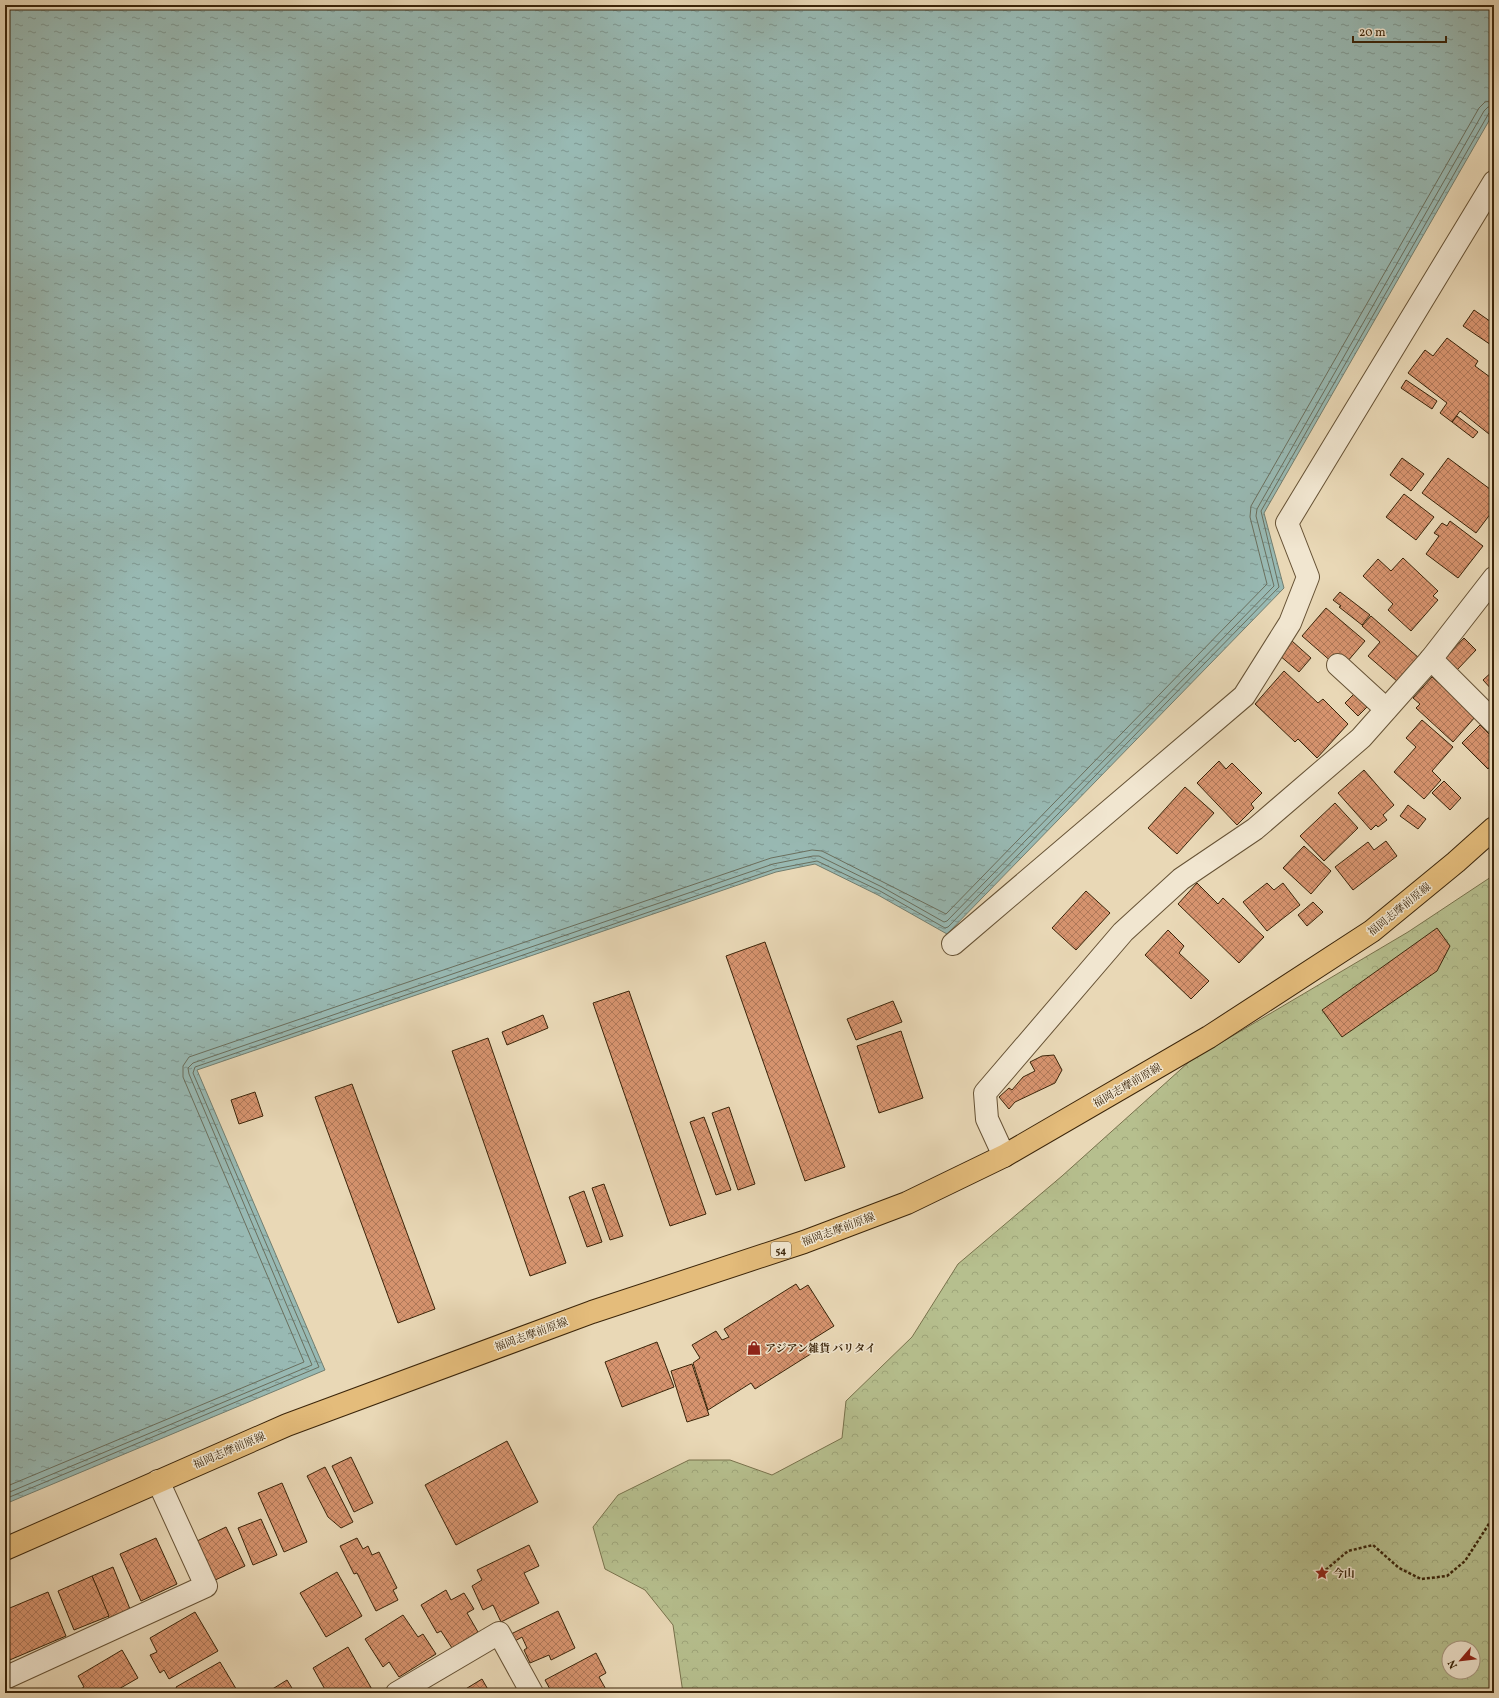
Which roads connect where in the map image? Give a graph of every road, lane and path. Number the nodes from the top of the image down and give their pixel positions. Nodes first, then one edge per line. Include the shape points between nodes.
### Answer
1 (1494, 182) edge
2 (1494, 578) edge
3 (1431, 659) junction
4 (1338, 665) dead end
5 (1386, 709) junction
6 (1494, 722) edge
7 (1494, 828) edge
8 (953, 944) dead end
9 (1004, 1156) junction
10 (158, 1481) junction
11 (1494, 1516) edge
12 (5, 1549) edge
13 (1322, 1573) dead end
14 (5, 1678) edge
15 (397, 1693) edge
16 (532, 1693) edge

1 - 8 street via 1287,523 1308,577 1290,624 1244,696
2 - 3 street
3 - 5 street
3 - 6 street
4 - 5 street
5 - 9 street via 1361,738 1255,829 1181,879 1123,932 990,1087 985,1093 987,1119
7 - 9 main road, 福岡志摩前原線 / 54 via 1372,931 1210,1037
9 - 10 main road, 福岡志摩前原線 / 54 via 900,1206 804,1242 540,1331 287,1425
10 - 12 main road, 福岡志摩前原線 / 54
10 - 14 street via 206,1586
11 - 13 path via 1465,1561 1447,1576 1421,1579 1399,1568 1373,1545 1348,1551
15 - 16 street via 499,1633

